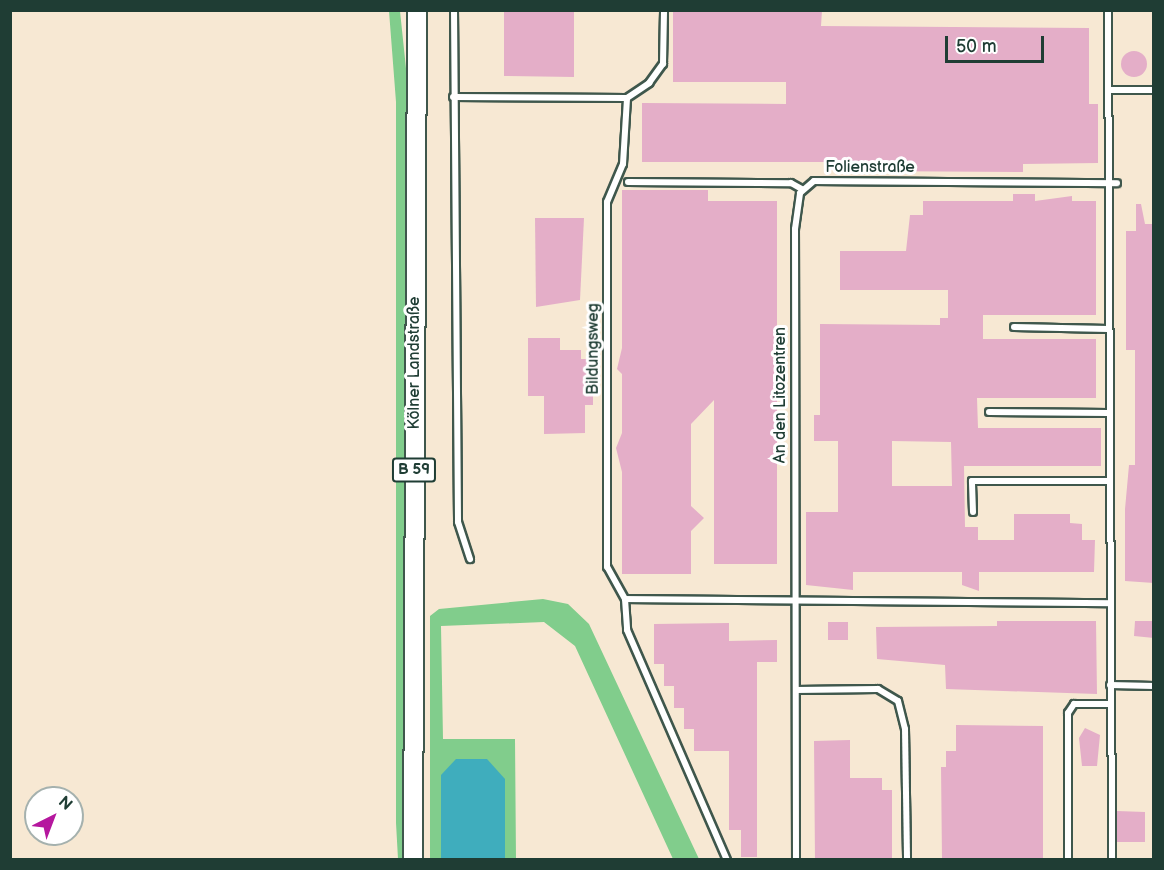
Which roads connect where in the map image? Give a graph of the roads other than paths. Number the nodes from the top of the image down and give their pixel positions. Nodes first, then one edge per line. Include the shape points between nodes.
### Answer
1 (417, 10) edge
2 (454, 10) edge
3 (664, 10) edge
4 (1108, 10) edge
5 (1108, 90) junction
6 (1154, 90) edge
7 (453, 97) junction
8 (627, 98) junction
9 (628, 182) dead end
10 (1108, 182) junction
11 (1117, 183) dead end
12 (802, 189) junction
13 (1014, 327) dead end
14 (1108, 328) junction
15 (989, 412) dead end
16 (1108, 413) junction
17 (1109, 481) junction
18 (973, 512) dead end
19 (470, 559) dead end
20 (625, 599) junction
21 (795, 602) junction
22 (1110, 603) junction
23 (1110, 686) junction
24 (1154, 686) edge
25 (796, 690) junction
26 (1111, 704) junction
27 (413, 860) edge
28 (727, 860) edge
29 (796, 860) edge
30 (907, 860) edge
31 (1068, 860) edge
32 (1112, 860) edge

1 - 27 main road, Kölner Landstraße / B 59
2 - 7 lane
3 - 8 lane via 663,64 649,83
4 - 5 lane
5 - 6 lane
5 - 10 lane
7 - 8 lane
7 - 19 lane via 458,522
8 - 20 lane, Bildungsweg via 623,164 607,202 607,567
9 - 12 lane, Folienstraße via 791,183
10 - 11 lane, Folienstraße
10 - 12 lane, Folienstraße via 817,181
10 - 14 lane
12 - 21 lane, An den Litozentren via 795,228
13 - 14 lane
14 - 16 lane
15 - 16 lane
16 - 17 lane
17 - 18 lane via 972,481
17 - 22 lane
20 - 21 lane
20 - 28 lane via 627,630
21 - 22 lane
21 - 25 lane, An den Litozentren
22 - 23 lane
23 - 24 lane
23 - 26 lane
25 - 29 lane, An den Litozentren
25 - 30 lane via 878,689 897,701 906,729
26 - 31 lane via 1074,704 1068,713
26 - 32 lane

